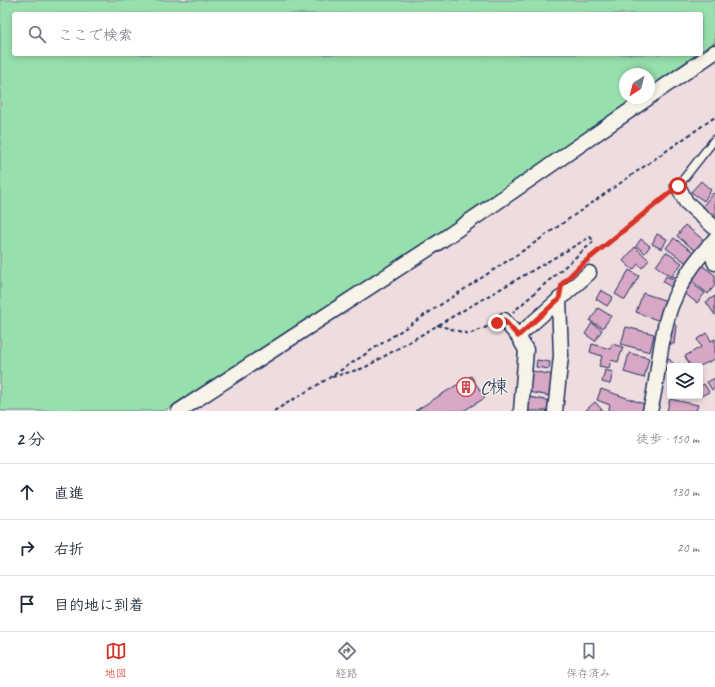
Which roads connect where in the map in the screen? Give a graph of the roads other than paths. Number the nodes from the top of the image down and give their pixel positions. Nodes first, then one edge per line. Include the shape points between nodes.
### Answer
1 (715, 52) edge
2 (655, 93) edge
3 (639, 104) edge
4 (715, 139) edge
5 (678, 186) joint
6 (715, 228) edge
7 (712, 242) edge
8 (715, 263) edge
9 (587, 268) road end
10 (559, 299) junction
11 (501, 321) road end
12 (518, 336) junction
13 (179, 411) edge
14 (521, 411) edge
15 (555, 411) edge
16 (650, 411) edge

1 - 2 street
3 - 13 street via 442,240
4 - 5 lane
5 - 6 street via 686,202
7 - 8 street
7 - 16 street via 697,258 671,306
9 - 10 street
10 - 12 street
10 - 15 street via 561,356
11 - 12 street
12 - 14 street via 526,350

